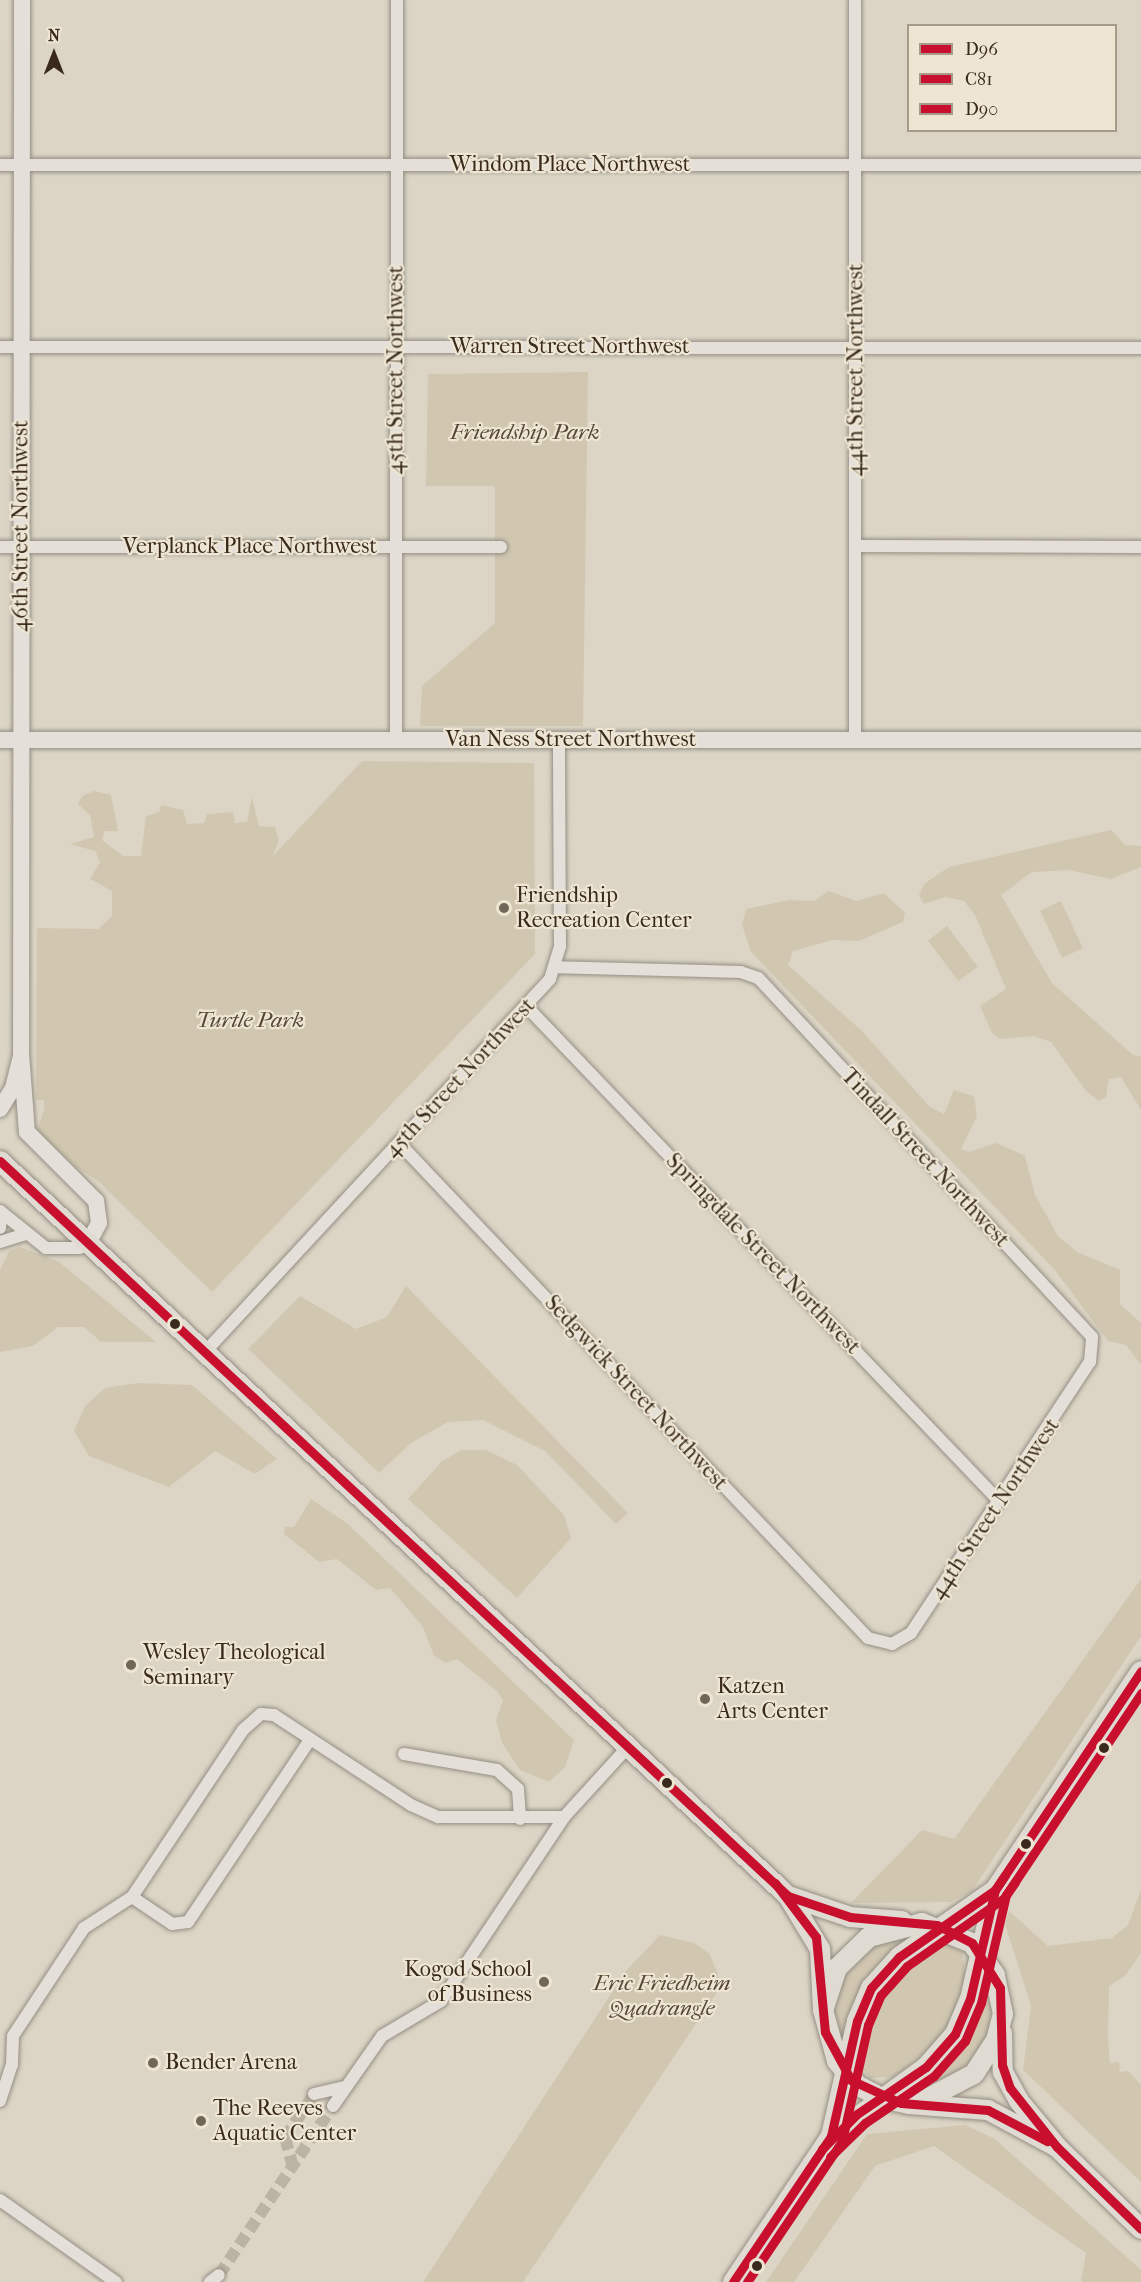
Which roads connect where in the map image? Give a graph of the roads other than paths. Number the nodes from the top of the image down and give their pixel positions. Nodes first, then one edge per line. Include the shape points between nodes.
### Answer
1 (22, 0) edge
2 (397, 0) edge
3 (855, 0) edge
4 (0, 165) edge
5 (21, 165) junction
6 (396, 165) junction
7 (856, 165) junction
8 (1141, 165) edge
9 (396, 346) junction
10 (0, 347) edge
11 (21, 347) junction
12 (856, 347) junction
13 (1141, 348) edge
14 (856, 546) junction
15 (0, 547) edge
16 (22, 547) junction
17 (396, 547) junction
18 (501, 547) dead end
19 (1141, 547) edge
20 (0, 740) edge
21 (21, 740) junction
22 (396, 740) junction
23 (559, 740) junction
24 (855, 740) junction
25 (1141, 740) edge
26 (556, 967) junction
27 (526, 1006) junction
28 (21, 1053) junction
29 (0, 1109) edge
30 (399, 1143) junction
31 (0, 1161) edge
32 (1, 1211) edge
33 (0, 1228) edge
34 (26, 1234) junction
35 (0, 1242) edge
36 (89, 1242) junction
37 (1094, 1347) joint
38 (205, 1352) junction
39 (999, 1501) junction
40 (874, 1641) joint
41 (1141, 1671) edge
42 (310, 1740) junction
43 (628, 1747) junction
44 (404, 1754) dead end
45 (564, 1817) junction
46 (520, 1820) junction
47 (995, 1890) junction
48 (788, 1896) junction
49 (132, 1897) junction
50 (922, 1923) junction
51 (944, 1927) junction
52 (980, 1952) junction
53 (823, 2010) junction
54 (1002, 2022) junction
55 (846, 2075) junction
56 (344, 2086) junction
57 (314, 2094) tunnel mouth
58 (881, 2098) junction
59 (0, 2101) edge
60 (917, 2104) junction
61 (333, 2106) tunnel mouth
62 (831, 2136) junction
63 (1057, 2147) junction
64 (0, 2200) edge
65 (1141, 2229) edge
66 (116, 2282) edge
67 (733, 2282) edge

1 - 5 street, 46th Street Northwest
2 - 6 street, 45th Street Northwest
3 - 7 street, 44th Street Northwest
4 - 5 street, Windom Place Northwest
5 - 6 street, Windom Place Northwest
5 - 11 street, 46th Street Northwest
6 - 7 street, Windom Place Northwest
6 - 9 street, 45th Street Northwest
7 - 8 street, Windom Place Northwest
7 - 12 street, 44th Street Northwest
9 - 11 street, Warren Street Northwest
9 - 12 street, Warren Street Northwest
9 - 17 street, 45th Street Northwest
10 - 11 street, Warren Street Northwest
11 - 16 street, 46th Street Northwest
12 - 13 street, Warren Street Northwest
12 - 14 street, 44th Street Northwest
14 - 19 street
14 - 24 street, 44th Street Northwest
15 - 16 street, Verplanck Place Northwest
16 - 17 street, Verplanck Place Northwest
16 - 21 street, 46th Street Northwest
17 - 18 street, Verplanck Place Northwest
17 - 22 street, 45th Street Northwest
20 - 21 street, Van Ness Street Northwest
21 - 22 street, Van Ness Street Northwest
21 - 28 street, 46th Street Northwest
22 - 23 street, Van Ness Street Northwest
23 - 24 street, Van Ness Street Northwest
23 - 26 street
24 - 25 street, Van Ness Street Northwest
26 - 27 street, 45th Street Northwest
26 - 37 street, Tindall Street Northwest via 750,973 1085,1329
27 - 30 street, 45th Street Northwest
27 - 39 street, Springdale Street Northwest
28 - 29 street via 13,1088
28 - 36 street via 27,1132 96,1201 99,1223
30 - 38 street, 45th Street Northwest
30 - 40 street, Sedgwick Street Northwest
31 - 36 main road
32 - 33 street
32 - 34 street
34 - 35 street
34 - 36 street via 46,1248 62,1250
36 - 38 main road
37 - 39 street, 44th Street Northwest via 1090,1362
38 - 43 main road
39 - 40 street, 44th Street Northwest via 911,1633 892,1644
41 - 47 main road
42 - 46 street via 438,1816
42 - 49 street via 274,1715 253,1718
42 - 49 street via 188,1922 172,1924
43 - 45 street
43 - 48 main road
44 - 46 street via 497,1770 518,1789
45 - 46 street
45 - 56 street via 441,2001 382,2036
47 - 51 main road
47 - 52 main road
48 - 50 main road via 850,1917
48 - 53 main road via 820,1949
49 - 59 street via 84,1928 13,2036 12,2066
50 - 51 main road
50 - 53 main road via 882,1932 855,1947 837,1968
51 - 52 main road
51 - 55 main road via 899,1957 871,1988 857,2021
52 - 54 main road via 998,1982
52 - 58 main road via 970,1999 955,2034 926,2067
53 - 55 main road via 830,2047
54 - 60 main road via 974,2074
54 - 63 main road via 1005,2077
55 - 58 main road
55 - 62 main road
56 - 57 street
56 - 61 street
58 - 60 main road
58 - 62 main road
60 - 63 main road via 988,2110
62 - 67 main road
63 - 65 main road
64 - 66 street

